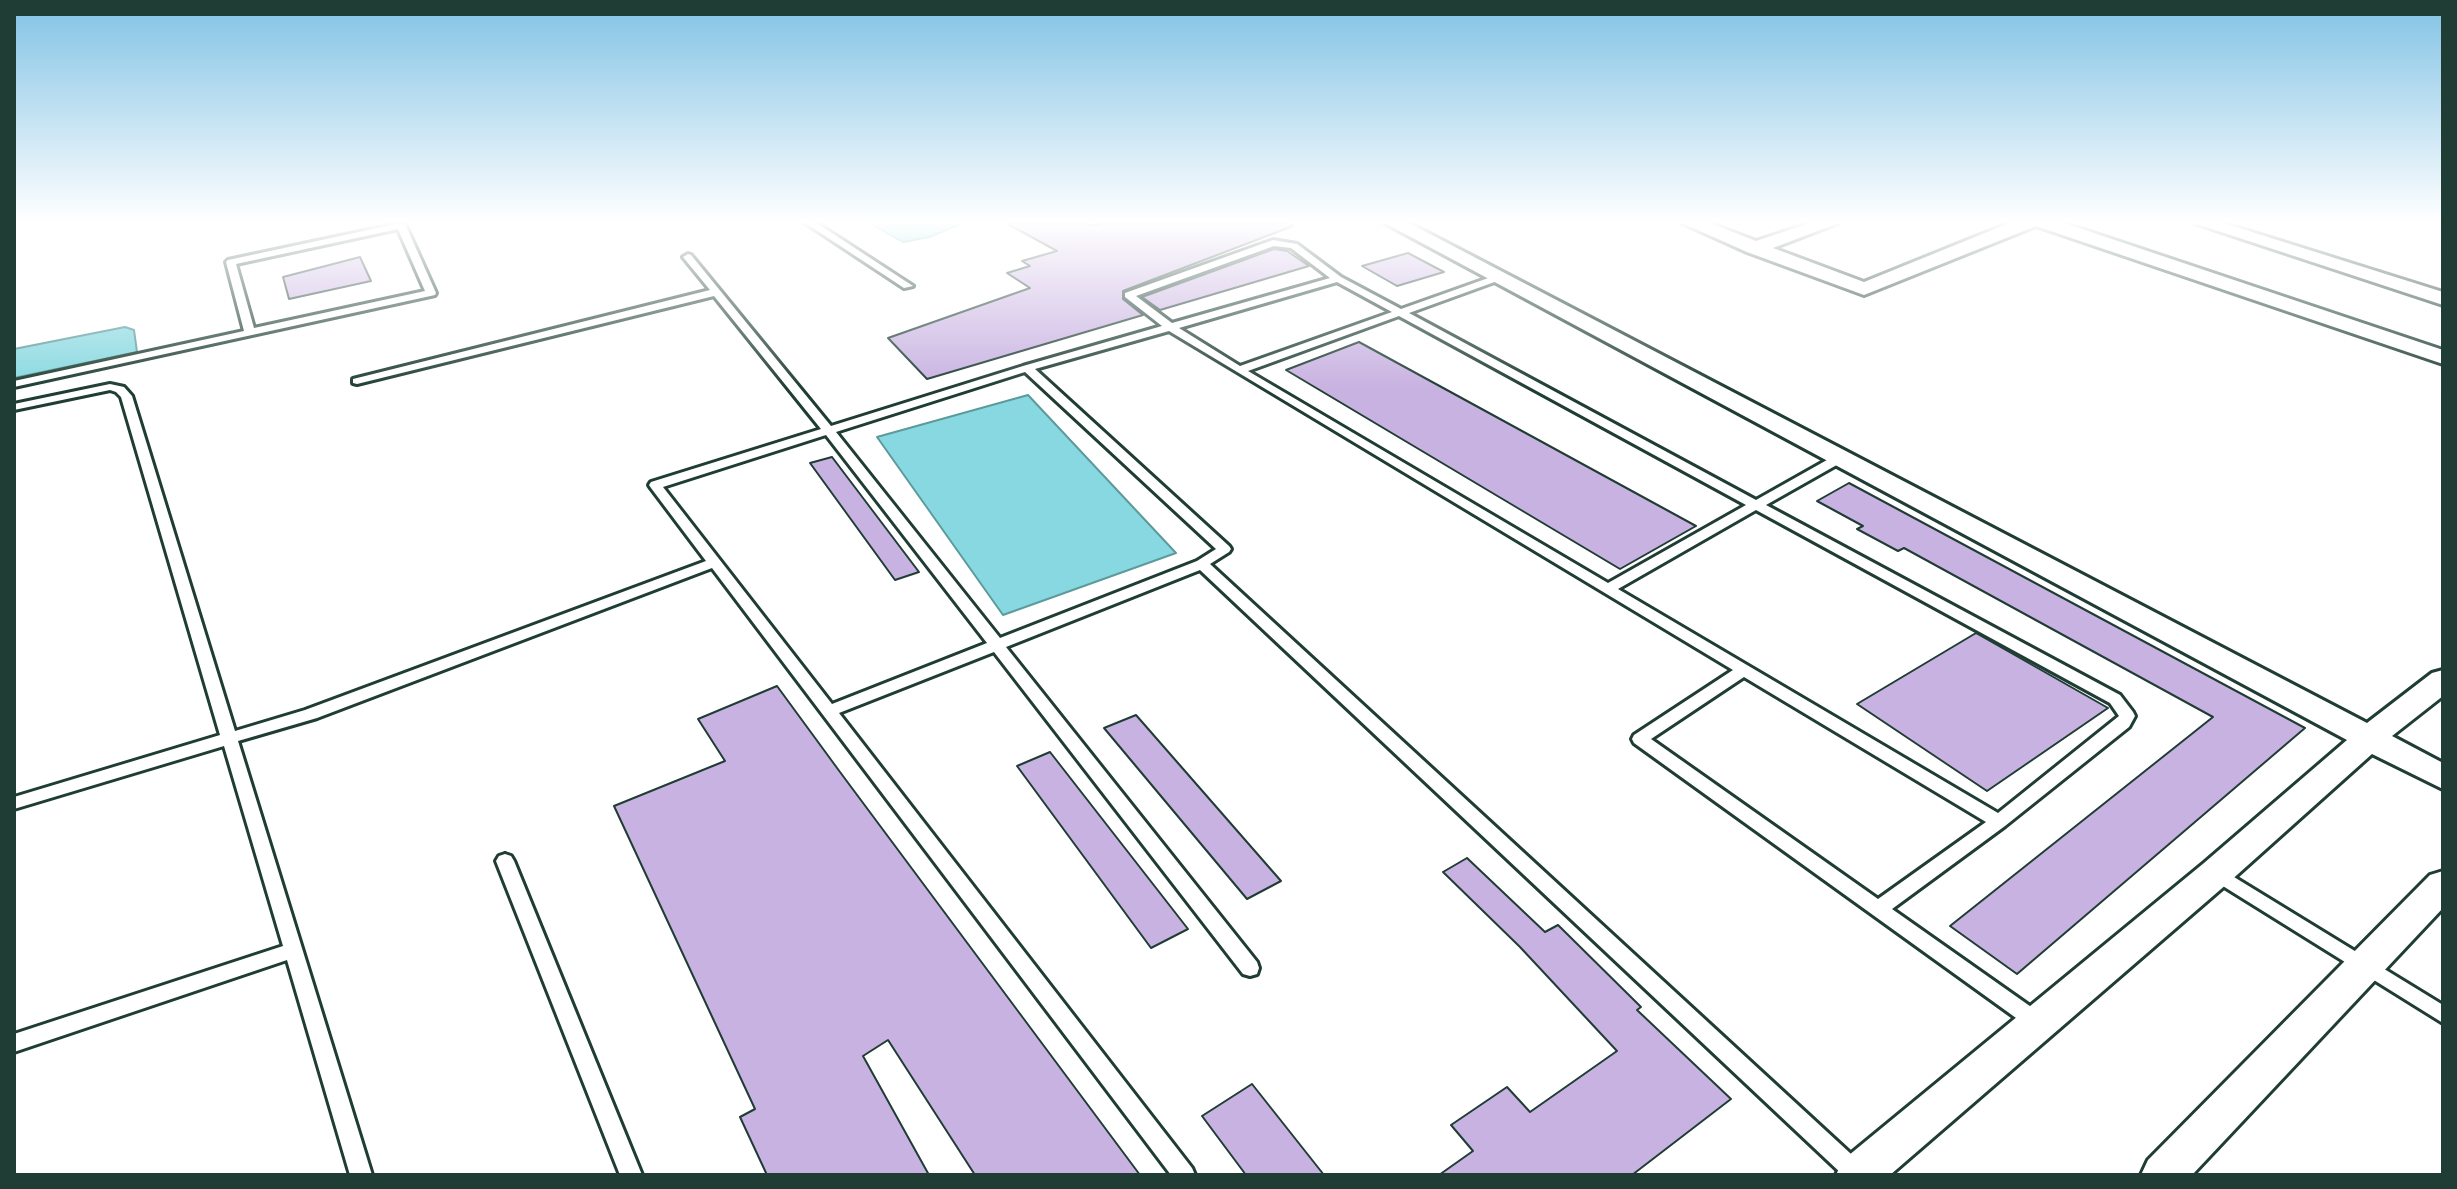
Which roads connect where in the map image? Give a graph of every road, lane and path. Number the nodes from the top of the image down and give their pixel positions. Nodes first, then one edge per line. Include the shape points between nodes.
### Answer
1 (235, 277) edge
2 (424, 277) edge
3 (704, 277) edge
4 (895, 277) edge
5 (1172, 277) edge
6 (1833, 277) edge
7 (1892, 277) edge
8 (2207, 277) edge
9 (2375, 277) edge
10 (1497, 278) joint
11 (1338, 279) joint
12 (908, 286) dead end
13 (716, 292) junction
14 (2443, 299) edge
15 (1399, 313) junction
16 (1170, 327) junction
17 (250, 332) junction
18 (2443, 357) edge
19 (1027, 368) junction
20 (1239, 370) junction
21 (357, 381) dead end
22 (14, 384) edge
23 (14, 407) edge
24 (829, 431) junction
25 (1838, 459) junction
26 (1754, 505) junction
27 (713, 563) junction
28 (1202, 564) junction
29 (1607, 589) junction
30 (994, 645) junction
31 (1744, 670) junction
32 (2443, 680) edge
33 (827, 712) junction
34 (2368, 739) junction
35 (230, 741) junction
36 (2443, 777) edge
37 (14, 803) edge
38 (1999, 822) junction
39 (505, 861) dead end
40 (2216, 873) junction
41 (2443, 885) edge
42 (1878, 909) junction
43 (292, 951) junction
44 (2365, 965) junction
45 (1250, 968) dead end
46 (2443, 1015) edge
47 (2037, 1022) junction
48 (14, 1043) edge
49 (361, 1175) edge
50 (631, 1175) edge
51 (1184, 1175) edge
52 (1858, 1175) edge
53 (2163, 1175) edge

1 - 17 lane
2 - 17 lane via 431,293
3 - 13 lane
4 - 12 lane
5 - 16 lane via 1130,292
6 - 7 street via 1864,289
8 - 18 street
9 - 14 street
10 - 15 lane
10 - 25 street
11 - 15 lane
11 - 16 lane
13 - 21 lane
13 - 24 lane
15 - 20 lane
15 - 26 lane
16 - 19 lane
16 - 20 lane
17 - 22 lane
19 - 24 lane
19 - 28 lane via 1224,549
20 - 29 lane
23 - 35 lane via 110,387 126,396
24 - 27 lane via 655,485
24 - 30 lane
25 - 26 lane
25 - 34 street
26 - 29 lane
26 - 38 lane via 2124,707 2123,723
27 - 33 lane
27 - 35 lane
28 - 30 lane
28 - 52 lane
29 - 31 lane
30 - 33 lane
30 - 45 lane
31 - 38 lane
31 - 42 lane via 1640,739
32 - 34 street
33 - 51 lane
34 - 36 street
34 - 40 street
35 - 37 lane
35 - 43 lane
38 - 42 lane
39 - 50 lane
40 - 44 lane
40 - 47 street
41 - 44 street
42 - 47 lane
43 - 48 lane
43 - 49 lane
44 - 46 lane
44 - 53 street
47 - 52 street

